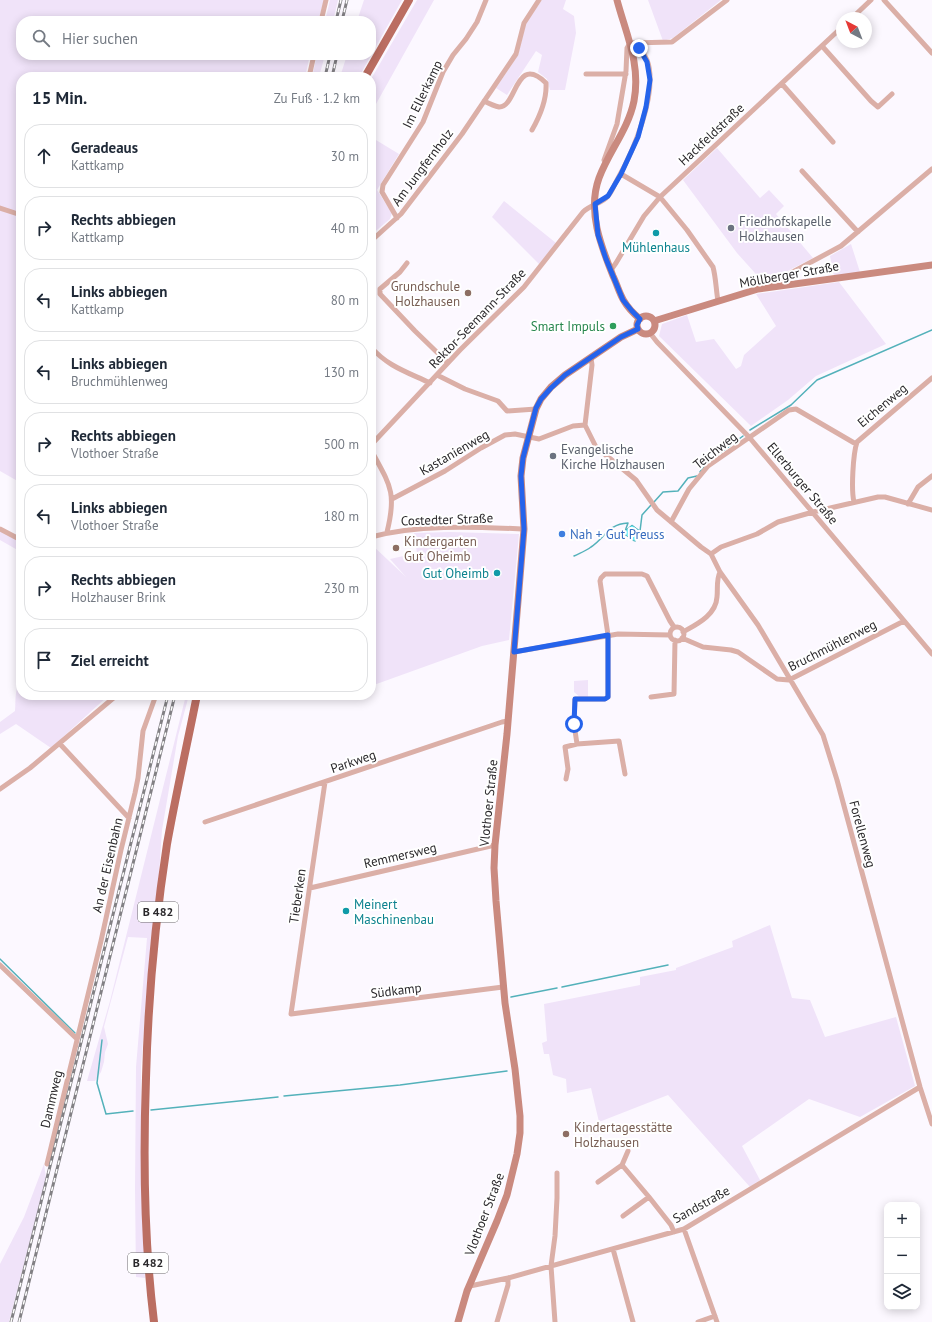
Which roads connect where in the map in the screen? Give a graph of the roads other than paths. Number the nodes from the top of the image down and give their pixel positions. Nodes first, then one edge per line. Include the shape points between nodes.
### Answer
1 (326, 0) edge
2 (409, 0) edge
3 (486, 0) edge
4 (539, 0) edge
5 (616, 0) edge
6 (727, 0) edge
7 (871, 0) edge
8 (884, 0) edge
9 (858, 12) edge
10 (323, 16) edge
11 (836, 33) edge
12 (630, 43) junction
13 (822, 46) junction
14 (932, 53) edge
15 (376, 58) edge
16 (313, 60) edge
17 (375, 60) edge
18 (310, 72) edge
19 (368, 72) edge
20 (586, 74) dead end
21 (626, 74) junction
22 (782, 84) junction
23 (892, 94) dead end
24 (484, 101) junction
25 (532, 130) dead end
26 (833, 142) dead end
27 (604, 168) junction
28 (932, 169) edge
29 (802, 171) dead end
30 (621, 174) junction
31 (660, 197) junction
32 (595, 204) junction
33 (0, 208) edge
34 (16, 213) edge
35 (398, 218) junction
36 (858, 232) junction
37 (376, 237) edge
38 (407, 263) dead end
39 (932, 265) edge
40 (611, 270) junction
41 (769, 287) junction
42 (718, 301) junction
43 (640, 319) junction
44 (654, 322) junction
45 (638, 329) junction
46 (650, 333) junction
47 (376, 353) edge
48 (590, 358) junction
49 (448, 363) junction
50 (437, 375) junction
51 (932, 378) edge
52 (430, 383) junction
53 (536, 408) junction
54 (585, 425) junction
55 (530, 436) junction
56 (750, 437) junction
57 (376, 440) edge
58 (856, 444) junction
59 (376, 459) edge
60 (932, 476) edge
61 (392, 499) junction
62 (854, 502) junction
63 (908, 504) junction
64 (932, 510) edge
65 (813, 512) junction
66 (671, 522) junction
67 (0, 529) edge
68 (524, 529) junction
69 (387, 532) junction
70 (376, 535) edge
71 (16, 537) edge
72 (711, 554) junction
73 (720, 572) junction
74 (904, 621) junction
75 (674, 627) junction
76 (683, 632) junction
77 (608, 635) junction
78 (670, 635) junction
79 (682, 638) junction
80 (675, 640) junction
81 (514, 652) junction
82 (932, 654) edge
83 (790, 680) junction
84 (651, 697) dead end
85 (111, 700) edge
86 (154, 700) edge
87 (196, 700) edge
88 (508, 721) junction
89 (60, 744) junction
90 (577, 744) junction
91 (625, 774) dead end
92 (566, 779) dead end
93 (325, 782) junction
94 (0, 789) edge
95 (129, 818) junction
96 (205, 822) dead end
97 (495, 845) junction
98 (310, 888) junction
99 (0, 965) edge
100 (503, 987) junction
101 (291, 1014) joint
102 (77, 1040) junction
103 (920, 1087) junction
104 (932, 1124) edge
105 (628, 1151) dead end
106 (47, 1164) dead end
107 (622, 1165) junction
108 (556, 1173) dead end
109 (598, 1182) dead end
110 (649, 1197) junction
111 (623, 1216) dead end
112 (684, 1229) junction
113 (674, 1232) junction
114 (614, 1249) junction
115 (551, 1266) junction
116 (508, 1278) junction
117 (470, 1286) junction
118 (716, 1319) edge
119 (154, 1322) edge
120 (458, 1322) edge
121 (497, 1322) edge
122 (555, 1322) edge
123 (633, 1322) edge
124 (698, 1322) edge

1 - 10 street
2 - 15 main road
3 - 35 street, Im Ellerkamp via 477,22 443,72 423,122 383,185 382,192
4 - 24 street, Am Jungfernholz via 524,24 516,54
5 - 12 street
6 - 12 street via 672,42
7 - 9 street
8 - 14 street
11 - 13 street, Hackfeldstraße
12 - 21 street via 627,48
12 - 27 street via 636,73 634,100 629,121
12 - 30 street, Rektor-Seemann-Straße via 639,48 645,56 650,80 638,137
13 - 22 street, Hackfeldstraße
13 - 23 street via 878,108
16 - 18 street
17 - 19 main road
20 - 21 street
21 - 27 street via 617,124 604,160
22 - 26 street
22 - 31 street, Hackfeldstraße
24 - 25 street via 503,106 524,76 532,74 540,77 546,83 547,89 538,120
24 - 35 street, Am Jungfernholz
27 - 32 street via 597,186
28 - 36 street
29 - 36 street
30 - 31 street
30 - 32 street, Rektor-Seemann-Straße via 608,196
31 - 40 street, Hackfeldstraße via 644,216
31 - 42 street via 713,267
32 - 40 street via 598,235
32 - 49 street, Rektor-Seemann-Straße via 583,212 524,287
33 - 34 street
35 - 37 street, Am Jungfernholz
36 - 41 street via 841,246
38 - 49 street via 380,289 380,294
39 - 41 street, Möllberger Straße
40 - 43 street via 623,300
41 - 42 street, Möllberger Straße
42 - 44 street, Möllberger Straße
43 - 44 street via 648,317
43 - 45 street
44 - 46 street via 655,326
45 - 46 street via 642,333
45 - 48 street, Vlothoer Straße
46 - 56 street, Ellerburger Straße
47 - 52 street via 392,365
48 - 53 street, Vlothoer Straße via 565,375 541,399
48 - 54 street via 592,364
49 - 50 street, Rektor-Seemann-Straße
50 - 52 street, Rektor-Seemann-Straße
50 - 53 street via 498,401 507,411
51 - 58 street, Eichenweg via 861,437
52 - 57 street, Rektor-Seemann-Straße
53 - 55 street, Vlothoer Straße
54 - 55 street, Kastanienweg via 573,426 539,439
54 - 66 street via 596,447 636,480 657,510
55 - 61 street, Kastanienweg via 505,435
55 - 68 street, Vlothoer Straße via 521,476
56 - 58 street, Teichweg via 789,410 796,409
56 - 65 street, Ellerburger Straße
56 - 66 street, Teichweg via 703,472 689,489
58 - 62 street, Eichenweg
59 - 61 street via 390,484
60 - 63 street via 918,487
61 - 69 street via 392,513
62 - 63 street via 882,497
62 - 65 street
63 - 64 street
65 - 72 street via 778,522 757,534 721,547
65 - 74 street, Ellerburger Straße
66 - 72 street
67 - 71 street
68 - 69 street, Costedter Straße via 469,528
68 - 81 street, Vlothoer Straße
69 - 70 street, Costedter Straße
72 - 73 street, Forellenweg
73 - 76 street via 717,577 717,599 714,609
73 - 83 street, Forellenweg via 758,625
74 - 82 street, Ellerburger Straße
74 - 83 street, Bruchmühlenweg
75 - 76 street via 681,628
75 - 77 street via 647,576 605,574 600,580
75 - 78 street
76 - 79 street
77 - 78 street
77 - 81 street
77 - 90 street via 608,697 575,699 574,724
78 - 80 street
79 - 80 street
79 - 83 street, Bruchmühlenweg via 703,647 738,652 777,678
80 - 84 street via 674,694
81 - 88 street, Vlothoer Straße
83 - 103 street, Forellenweg via 823,735
85 - 89 street
86 - 95 street, An der Eisenbahn via 143,731 138,778
87 - 119 main road, B 482 via 168,844 150,992 143,1180
88 - 93 street, Parkweg
88 - 97 street, Vlothoer Straße
89 - 94 street
89 - 95 street
90 - 91 street via 620,741
90 - 92 street via 565,747 568,769
93 - 96 street, Parkweg
93 - 98 street, Tieberken
95 - 102 street, An der Eisenbahn
97 - 98 street, Remmersweg
97 - 100 street, Vlothoer Straße via 494,868
98 - 101 street, Tieberken
99 - 102 street
100 - 101 street, Südkamp
100 - 117 street, Vlothoer Straße via 515,1069 520,1134 507,1195
102 - 106 street, Dammweg
103 - 104 street, Forellenweg
103 - 112 street, Sandstraße
105 - 107 street
107 - 109 street
107 - 110 street
108 - 115 street via 555,1236
110 - 111 street
110 - 113 street
112 - 113 street, Sandstraße
112 - 118 street
113 - 114 street, Sandstraße
114 - 115 street, Sandstraße
114 - 123 street
115 - 116 street, Sandstraße
115 - 122 street
116 - 117 street, Sandstraße
116 - 121 street
117 - 120 street, Vlothoer Straße
118 - 124 street

